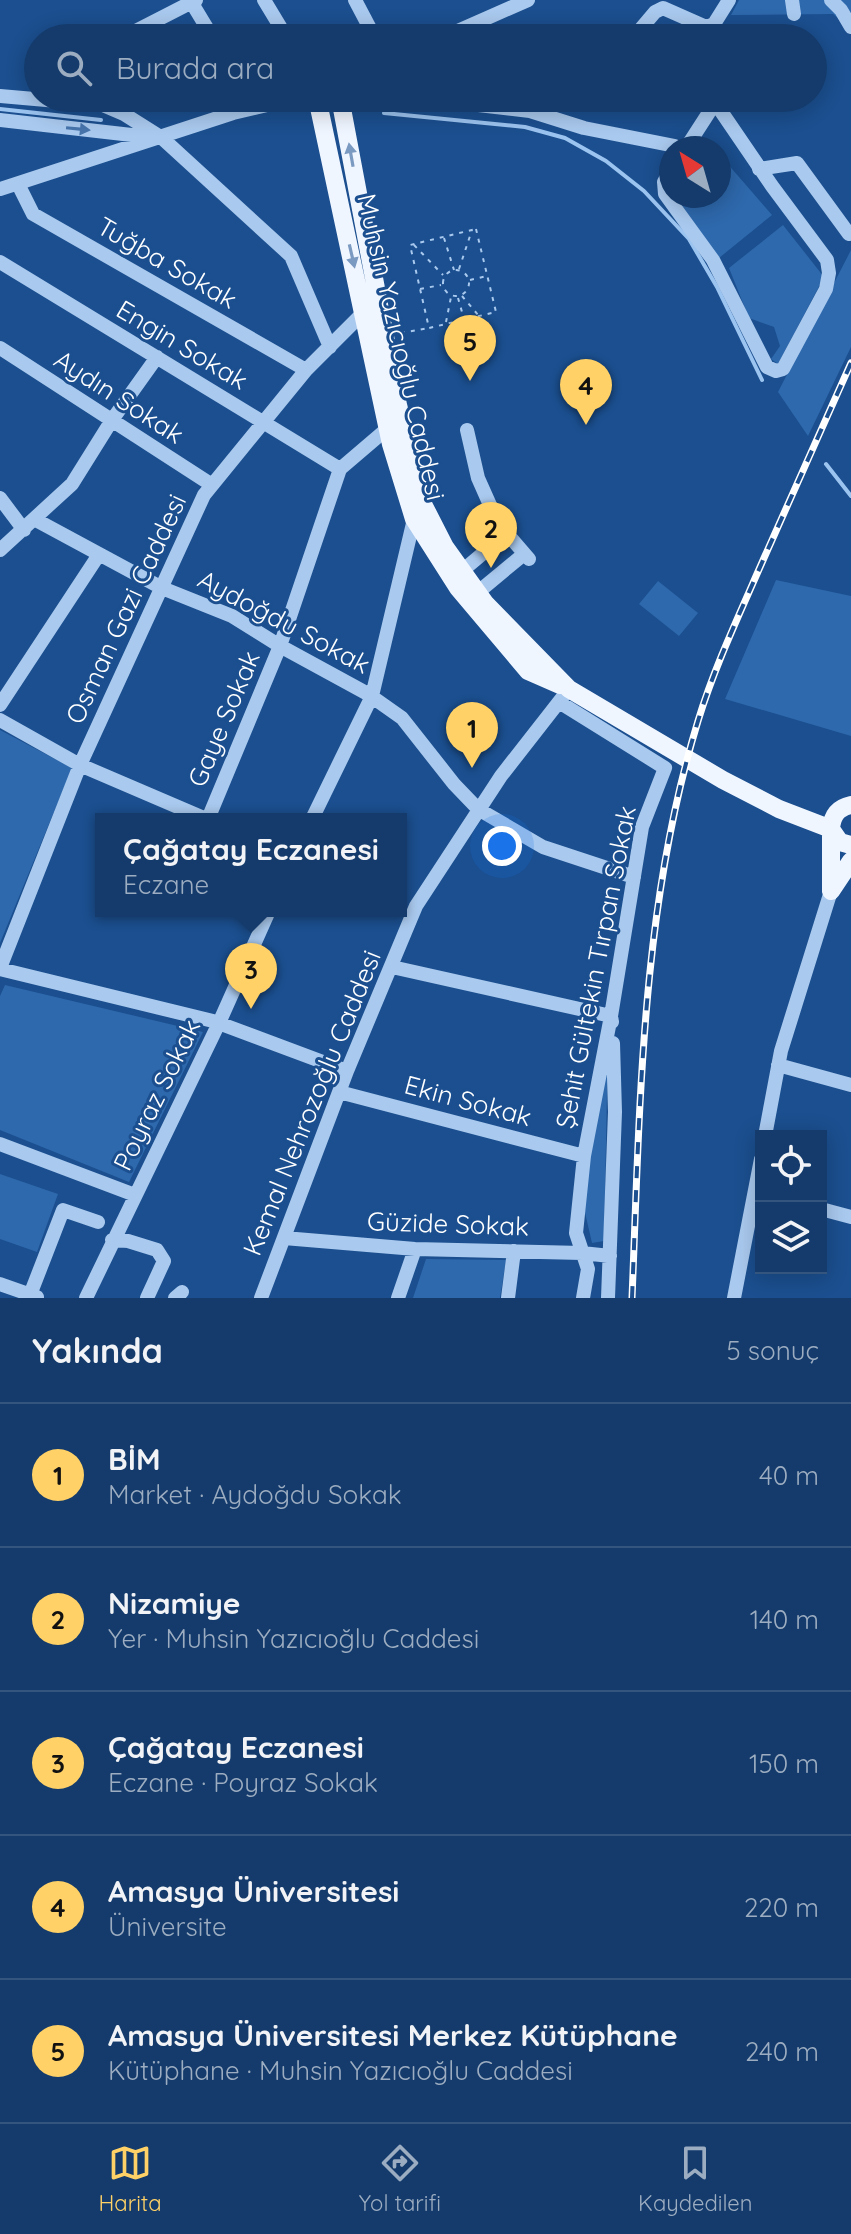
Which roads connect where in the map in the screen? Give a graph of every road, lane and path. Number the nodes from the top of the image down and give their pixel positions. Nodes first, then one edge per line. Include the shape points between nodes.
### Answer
1 (264, 0) edge
2 (355, 0) edge
3 (729, 0) edge
4 (831, 0) edge
5 (193, 1) edge
6 (519, 2) edge
7 (149, 24) edge
8 (205, 24) edge
9 (279, 24) edge
10 (368, 24) edge
11 (473, 24) edge
12 (645, 24) edge
13 (699, 24) edge
14 (717, 24) edge
15 (851, 27) edge
16 (0, 96) edge
17 (24, 97) edge
18 (119, 112) edge
19 (237, 112) edge
20 (320, 112) edge
21 (343, 112) edge
22 (533, 112) edge
23 (705, 112) edge
24 (721, 112) edge
25 (233, 113) joint
26 (0, 120) edge
27 (688, 136) edge
28 (162, 138) junction
29 (659, 143) edge
30 (759, 169) junction
31 (18, 184) junction
32 (0, 189) edge
33 (676, 208) edge
34 (472, 230) junction
35 (849, 234) edge
36 (444, 237) junction
37 (413, 244) junction
38 (0, 262) edge
39 (456, 270) junction
40 (445, 276) junction
41 (487, 276) junction
42 (468, 280) junction
43 (442, 284) junction
44 (420, 289) junction
45 (451, 296) junction
46 (459, 296) junction
47 (364, 312) junction
48 (479, 316) junction
49 (464, 320) junction
50 (445, 324) junction
51 (429, 328) junction
52 (384, 336) junction
53 (330, 347) junction
54 (0, 348) edge
55 (157, 357) junction
56 (306, 370) junction
57 (112, 420) junction
58 (263, 422) junction
59 (388, 428) junction
60 (467, 430) dead end
61 (340, 469) junction
62 (212, 485) junction
63 (0, 498) edge
64 (414, 519) junction
65 (30, 525) junction
66 (507, 533) junction
67 (0, 550) edge
68 (98, 556) junction
69 (462, 571) junction
70 (162, 588) junction
71 (477, 593) junction
72 (280, 646) junction
73 (564, 695) junction
74 (372, 696) junction
75 (0, 705) edge
76 (0, 720) edge
77 (80, 765) junction
78 (851, 792) edge
79 (845, 807) edge
80 (478, 809) junction
81 (193, 813) edge
82 (210, 813) edge
83 (315, 813) edge
84 (831, 829) junction
85 (851, 845) edge
86 (851, 861) edge
87 (634, 877) junction
88 (831, 891) junction
89 (407, 902) edge
90 (416, 906) junction
91 (266, 917) edge
92 (392, 967) junction
93 (0, 969) edge
94 (611, 1016) junction
95 (219, 1023) junction
96 (778, 1065) junction
97 (347, 1071) junction
98 (851, 1085) edge
99 (339, 1092) junction
100 (766, 1130) edge
101 (0, 1144) edge
102 (584, 1156) junction
103 (135, 1195) junction
104 (756, 1202) edge
105 (827, 1211) edge
106 (851, 1217) edge
107 (98, 1222) dead end
108 (284, 1238) junction
109 (112, 1240) junction
110 (415, 1249) junction
111 (514, 1251) junction
112 (582, 1253) junction
113 (610, 1256) junction
114 (0, 1284) edge
115 (34, 1296) edge
116 (86, 1298) edge
117 (147, 1298) edge
118 (261, 1298) edge
119 (398, 1298) edge
120 (508, 1298) edge
121 (583, 1298) edge
122 (608, 1298) edge
123 (734, 1298) edge

1 - 9 street
2 - 10 street
3 - 14 street
4 - 15 street
5 - 7 street
5 - 8 street
6 - 11 street
12 - 13 street via 663,8
16 - 17 street
18 - 28 street
19 - 25 street
20 -> 47 main road, Muhsin Yazıcıoğlu Caddesi
52 -> 21 main road, Muhsin Yazıcıoğlu Caddesi
22 - 29 street
23 - 27 street
24 - 30 street
25 - 28 street
26 -> 28 street
28 - 31 street
28 - 53 street via 291,256
30 - 33 street via 827,260 829,273 826,289 785,366 776,371 767,367 699,238
30 - 35 street via 797,163
31 - 32 street
31 - 56 street, Tuğba Sokak via 33,214
34 - 36 path
34 - 39 path
34 - 41 path via 476,229
36 - 37 path
36 - 39 path
37 - 40 path
37 - 44 path
38 - 55 street, Engin Sokak
39 - 40 path
39 - 42 path
40 - 43 path
41 - 42 path
41 - 48 path via 496,312
42 - 46 path via 468,290
43 - 44 path
43 - 45 path
44 - 51 path
45 - 46 path
45 - 50 path
46 - 48 path
46 - 49 path
47 - 53 street, Osman Gazi Caddesi
47 - 59 main road, Muhsin Yazıcıoğlu Caddesi
48 - 49 path
49 - 50 path
50 - 51 path
51 - 52 path
52 - 69 main road, Muhsin Yazıcıoğlu Caddesi via 423,504
53 - 56 street, Osman Gazi Caddesi
54 - 57 street, Aydın Sokak
55 - 57 street
55 - 58 street, Engin Sokak
56 - 58 street, Osman Gazi Caddesi
57 - 62 street, Aydın Sokak
57 - 65 street via 72,484
58 - 61 street, Engin Sokak
58 - 62 street, Osman Gazi Caddesi
59 - 61 street
59 - 64 main road, Muhsin Yazıcıoğlu Caddesi
60 - 66 street via 478,478
61 - 72 street, Gaye Sokak
62 - 70 street, Osman Gazi Caddesi
63 - 65 street
64 - 73 main road, Muhsin Yazıcıoğlu Caddesi via 458,588 528,671
64 - 74 street
65 - 67 street
65 - 68 street, Aydoğdu Sokak
66 - 69 street
66 - 71 street via 527,556
68 - 70 street, Aydoğdu Sokak
68 - 75 street
69 - 71 main road, Muhsin Yazıcıoğlu Caddesi
70 - 72 street, Aydoğdu Sokak via 232,616
70 - 77 street, Osman Gazi Caddesi
71 - 73 main road, Muhsin Yazıcıoğlu Caddesi
72 - 74 street, Aydoğdu Sokak
72 - 82 street, Gaye Sokak
73 - 80 street, Kemal Nehrozoğlu Caddesi
73 - 84 main road, Muhsin Yazıcıoğlu Caddesi via 779,809
73 - 87 street, Şehit Gültekin Tırpan Sokak via 665,768 642,827
74 - 80 street, Aydoğdu Sokak via 402,718
74 - 83 street
76 - 77 street
77 - 81 street
77 - 93 street, Osman Gazi Caddesi
78 - 79 main road
79 - 84 main road via 832,819
80 - 87 street, Aydoğdu Sokak via 543,847
80 - 90 street, Kemal Nehrozoğlu Caddesi
84 - 85 main road, Muhsin Yazıcıoğlu Caddesi via 840,842
84 - 88 main road
86 - 88 main road
87 - 94 street, Şehit Gültekin Tırpan Sokak
88 - 96 street
89 - 90 street
90 - 92 street, Kemal Nehrozoğlu Caddesi
91 - 95 street, Poyraz Sokak
92 - 94 street
92 - 97 street, Kemal Nehrozoğlu Caddesi
93 - 95 street
94 - 102 street, Şehit Gültekin Tırpan Sokak
94 - 113 street via 615,1112
95 - 97 street
95 - 103 street, Poyraz Sokak
96 - 98 street
96 - 100 street
97 - 99 street, Kemal Nehrozoğlu Caddesi
99 - 102 street, Ekin Sokak
99 - 108 street, Kemal Nehrozoğlu Caddesi
101 - 103 street
102 - 112 street, Şehit Gültekin Tırpan Sokak via 576,1233
103 - 109 street, Poyraz Sokak
104 - 123 street
105 - 106 street
107 - 115 street via 63,1210
108 - 110 street, Güzide Sokak
108 - 118 street, Kemal Nehrozoğlu Caddesi
109 - 116 street, Poyraz Sokak
109 - 117 street via 157,1250 164,1261
110 - 111 street, Güzide Sokak
110 - 119 street
111 - 112 street, Güzide Sokak
111 - 120 street
112 - 113 street, Güzide Sokak
112 - 121 street, Şehit Gültekin Tırpan Sokak via 588,1269
113 - 122 street
114 - 115 street

